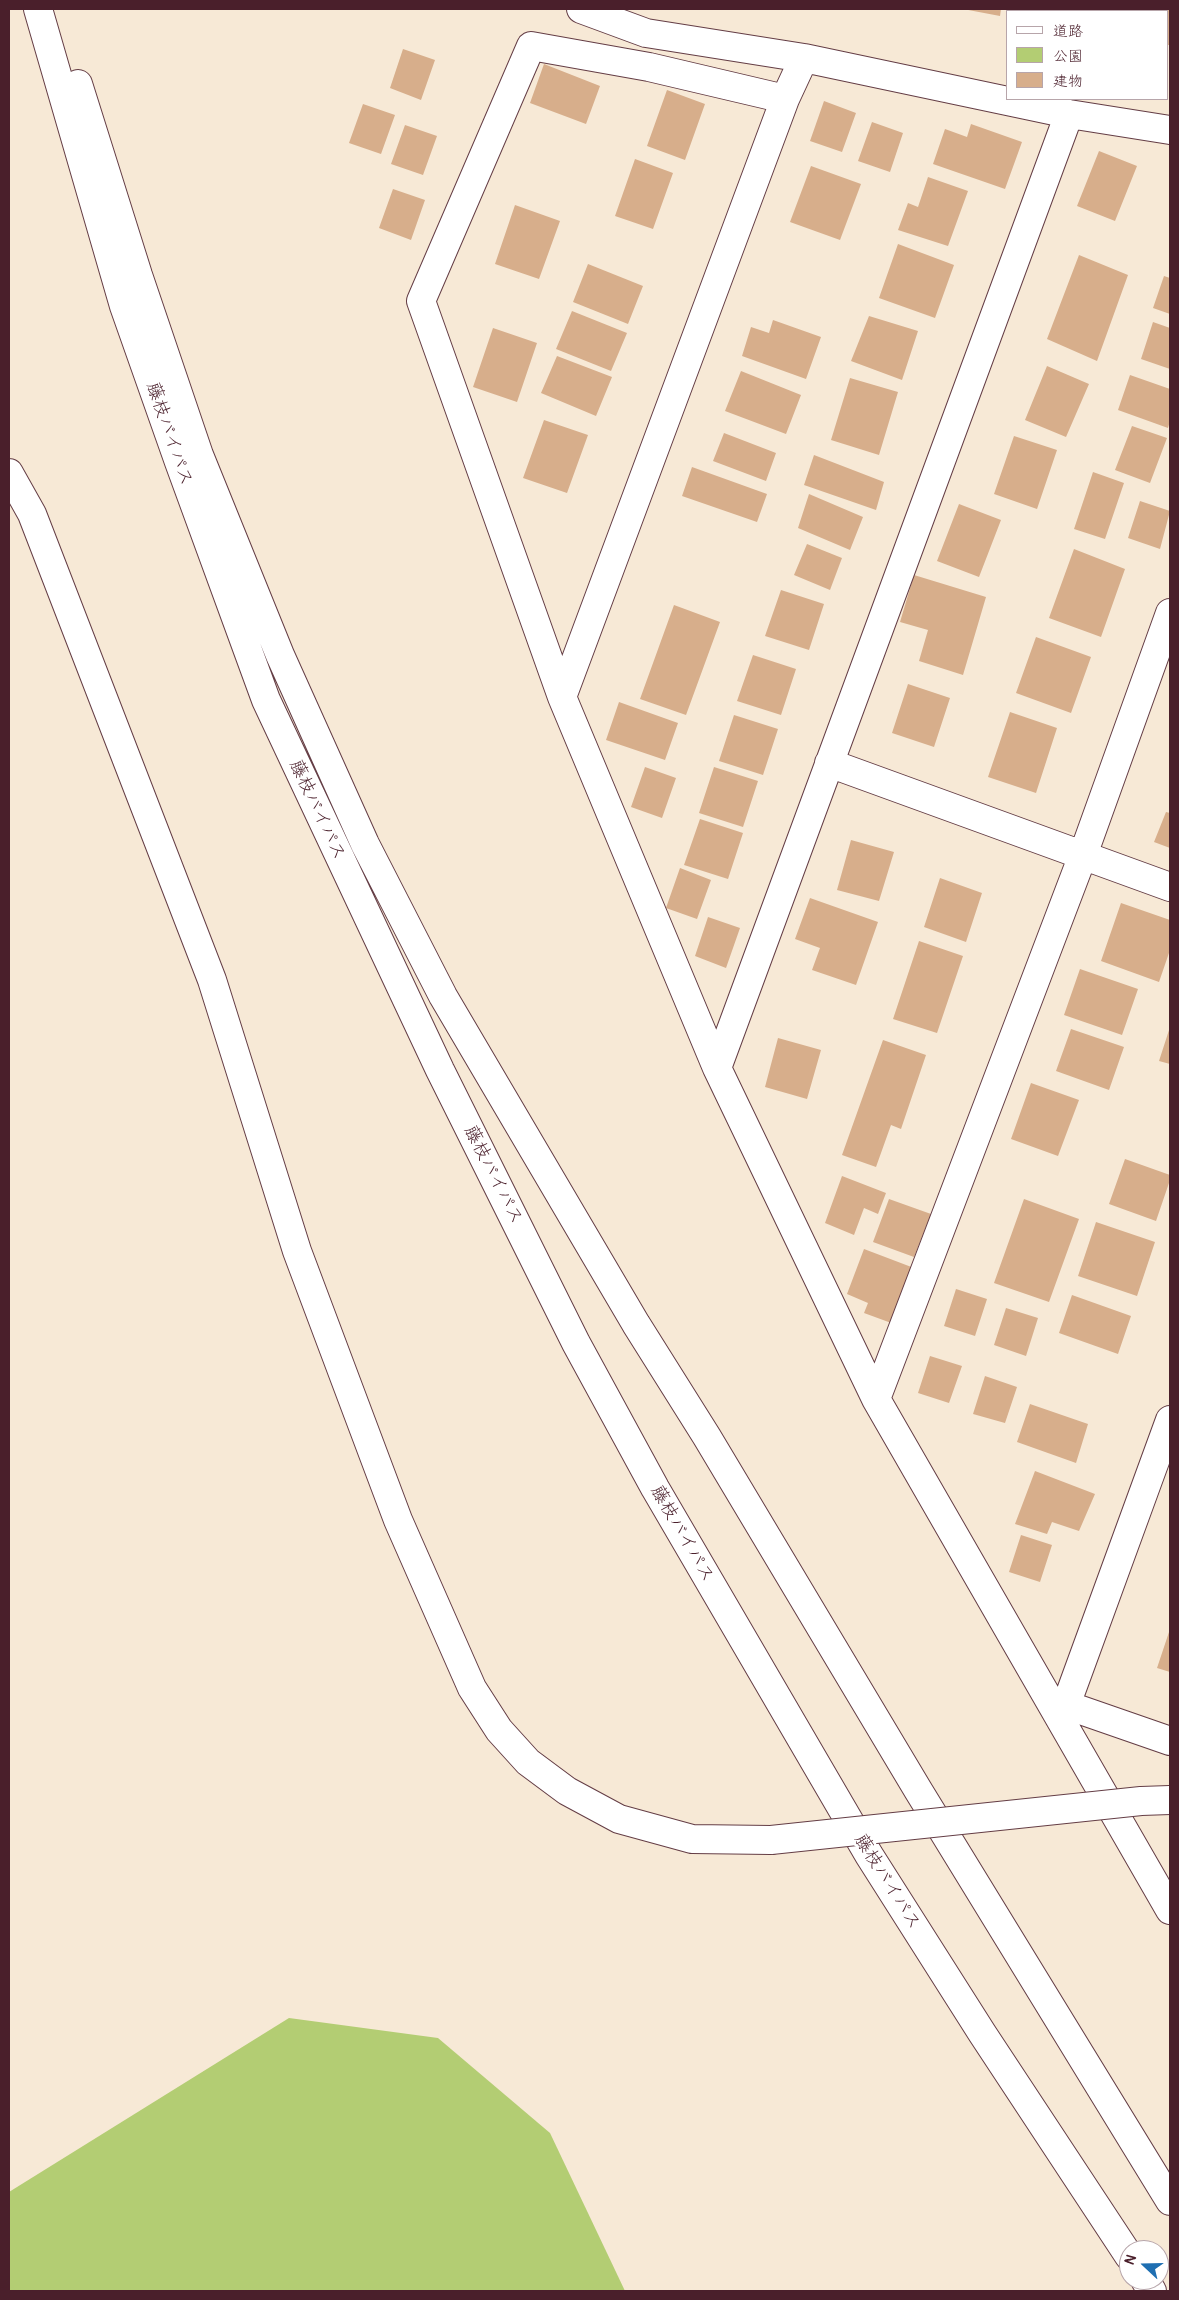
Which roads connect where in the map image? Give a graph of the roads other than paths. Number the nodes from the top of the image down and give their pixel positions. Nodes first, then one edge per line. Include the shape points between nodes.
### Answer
1 (38, 9) edge
2 (54, 9) edge
3 (581, 9) edge
4 (804, 58) junction
5 (785, 99) junction
6 (1069, 114) junction
7 (1170, 130) edge
8 (9, 473) edge
9 (1170, 613) edge
10 (562, 697) junction
11 (829, 763) junction
12 (1083, 855) junction
13 (1170, 887) edge
14 (717, 1068) junction
15 (876, 1399) junction
16 (1170, 1420) edge
17 (1057, 1702) junction
18 (1170, 1741) edge
19 (1170, 1800) edge
20 (1170, 1910) edge
21 (1170, 2201) edge
22 (1119, 2241) edge

1 - 22 main road, 藤枝バイパス via 124,306 266,700 440,1070 576,1343 655,1488 869,1855
2 - 21 main road, 藤枝バイパス via 199,455 280,655 369,852 442,996 636,1324
3 - 4 main road via 646,33
4 - 5 main road
4 - 6 main road
5 - 10 main road
5 - 10 main road via 648,67 531,46 421,301
6 - 7 main road
6 - 11 main road
8 - 19 main road, bridge via 32,514 212,980 296,1251 398,1520 472,1688 499,1730 528,1762 566,1791 619,1819 692,1838 771,1840
9 - 12 main road
10 - 14 main road
11 - 12 main road
11 - 14 main road
12 - 13 main road
12 - 15 main road
14 - 15 main road
15 - 17 main road
16 - 17 main road
17 - 18 main road
17 - 20 main road

